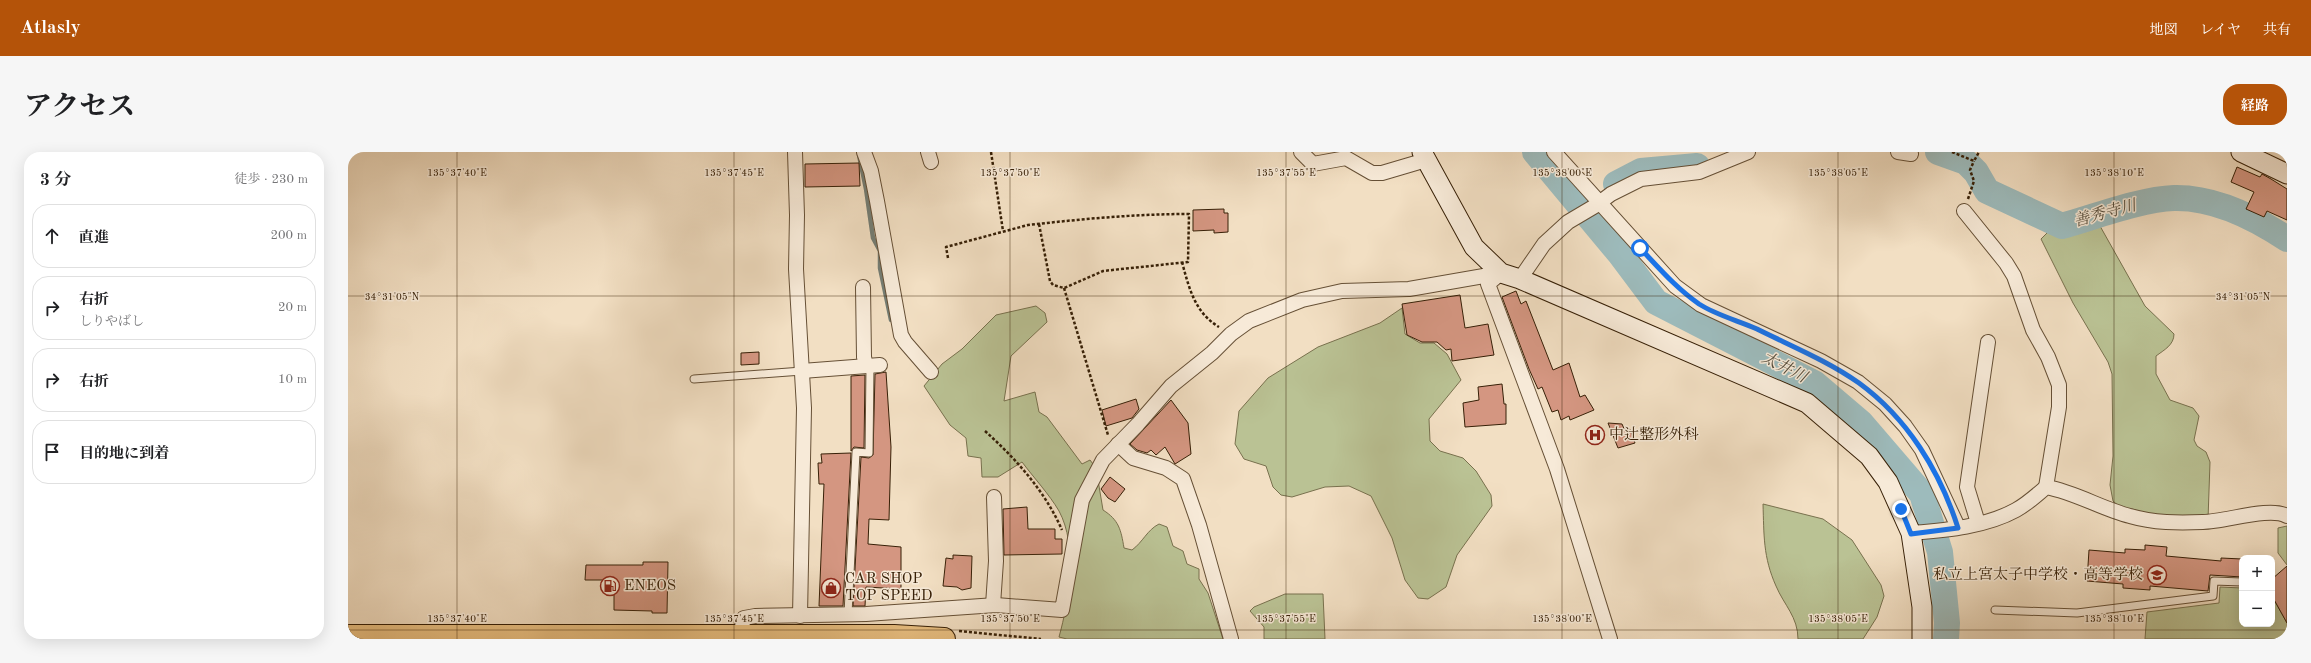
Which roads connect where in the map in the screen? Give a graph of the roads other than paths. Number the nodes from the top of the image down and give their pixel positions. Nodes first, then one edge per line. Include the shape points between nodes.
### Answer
1 (795, 152) edge
2 (864, 152) edge
3 (1301, 152) edge
4 (1554, 152) edge
5 (1748, 152) edge
6 (2241, 152) edge
7 (1424, 156) edge
8 (2287, 174) edge
9 (1597, 204) junction
10 (1964, 211) road end
11 (1501, 273) junction
12 (1520, 279) junction
13 (863, 287) dead end
14 (1988, 342) dead end
15 (872, 365) junction
16 (802, 371) junction
17 (931, 372) dead end
18 (694, 379) dead end
19 (1118, 444) junction
20 (2046, 487) junction
21 (994, 497) dead end
22 (2287, 516) edge
23 (1978, 523) junction
24 (1956, 528) junction
25 (1914, 533) junction
26 (2239, 582) edge
27 (993, 605) junction
28 (1995, 610) dead end
29 (848, 614) junction
30 (800, 616) junction
31 (348, 636) edge
32 (740, 637) edge
33 (944, 639) edge
34 (1231, 639) edge
35 (1610, 639) edge
36 (1922, 639) edge

1 - 16 street via 796,269
2 - 17 street via 876,194 902,335
3 - 7 street via 1313,164 1346,158 1372,173 1382,173
4 - 9 street
5 - 9 street via 1699,172 1641,179 1610,194
6 - 8 street
7 - 11 street via 1474,247
9 - 12 street via 1568,222 1544,244
9 - 24 street via 1675,286 1701,305 1809,354 1858,382 1884,404 1905,426 1922,450
10 - 20 street via 2014,276 2033,330 2048,357 2059,385 2059,407
11 - 12 street
11 - 19 street via 1409,289 1342,291 1302,300 1250,321 1231,334 1171,386
11 - 35 street via 1488,284 1557,469
12 - 25 street via 1807,403 1869,456 1888,482
13 - 15 street via 864,357
14 - 23 street via 1967,487
15 - 16 street
15 - 29 lane via 870,453 856,452
16 - 18 lane
16 - 30 street via 804,457
19 - 27 street via 1103,460 1082,500 1062,610
19 - 34 street via 1133,458 1166,468 1183,479 1199,525
20 - 22 street via 2130,516 2166,523 2215,522 2261,512 2282,513
20 - 23 street via 2016,510
21 - 27 street via 996,561
23 - 24 street
24 - 25 street
25 - 36 street via 1922,606
26 - 28 lane via 2214,581 2213,596 2077,613
27 - 29 street
29 - 30 street
30 - 32 street via 744,618
31 - 32 main road
32 - 33 main road via 894,636

